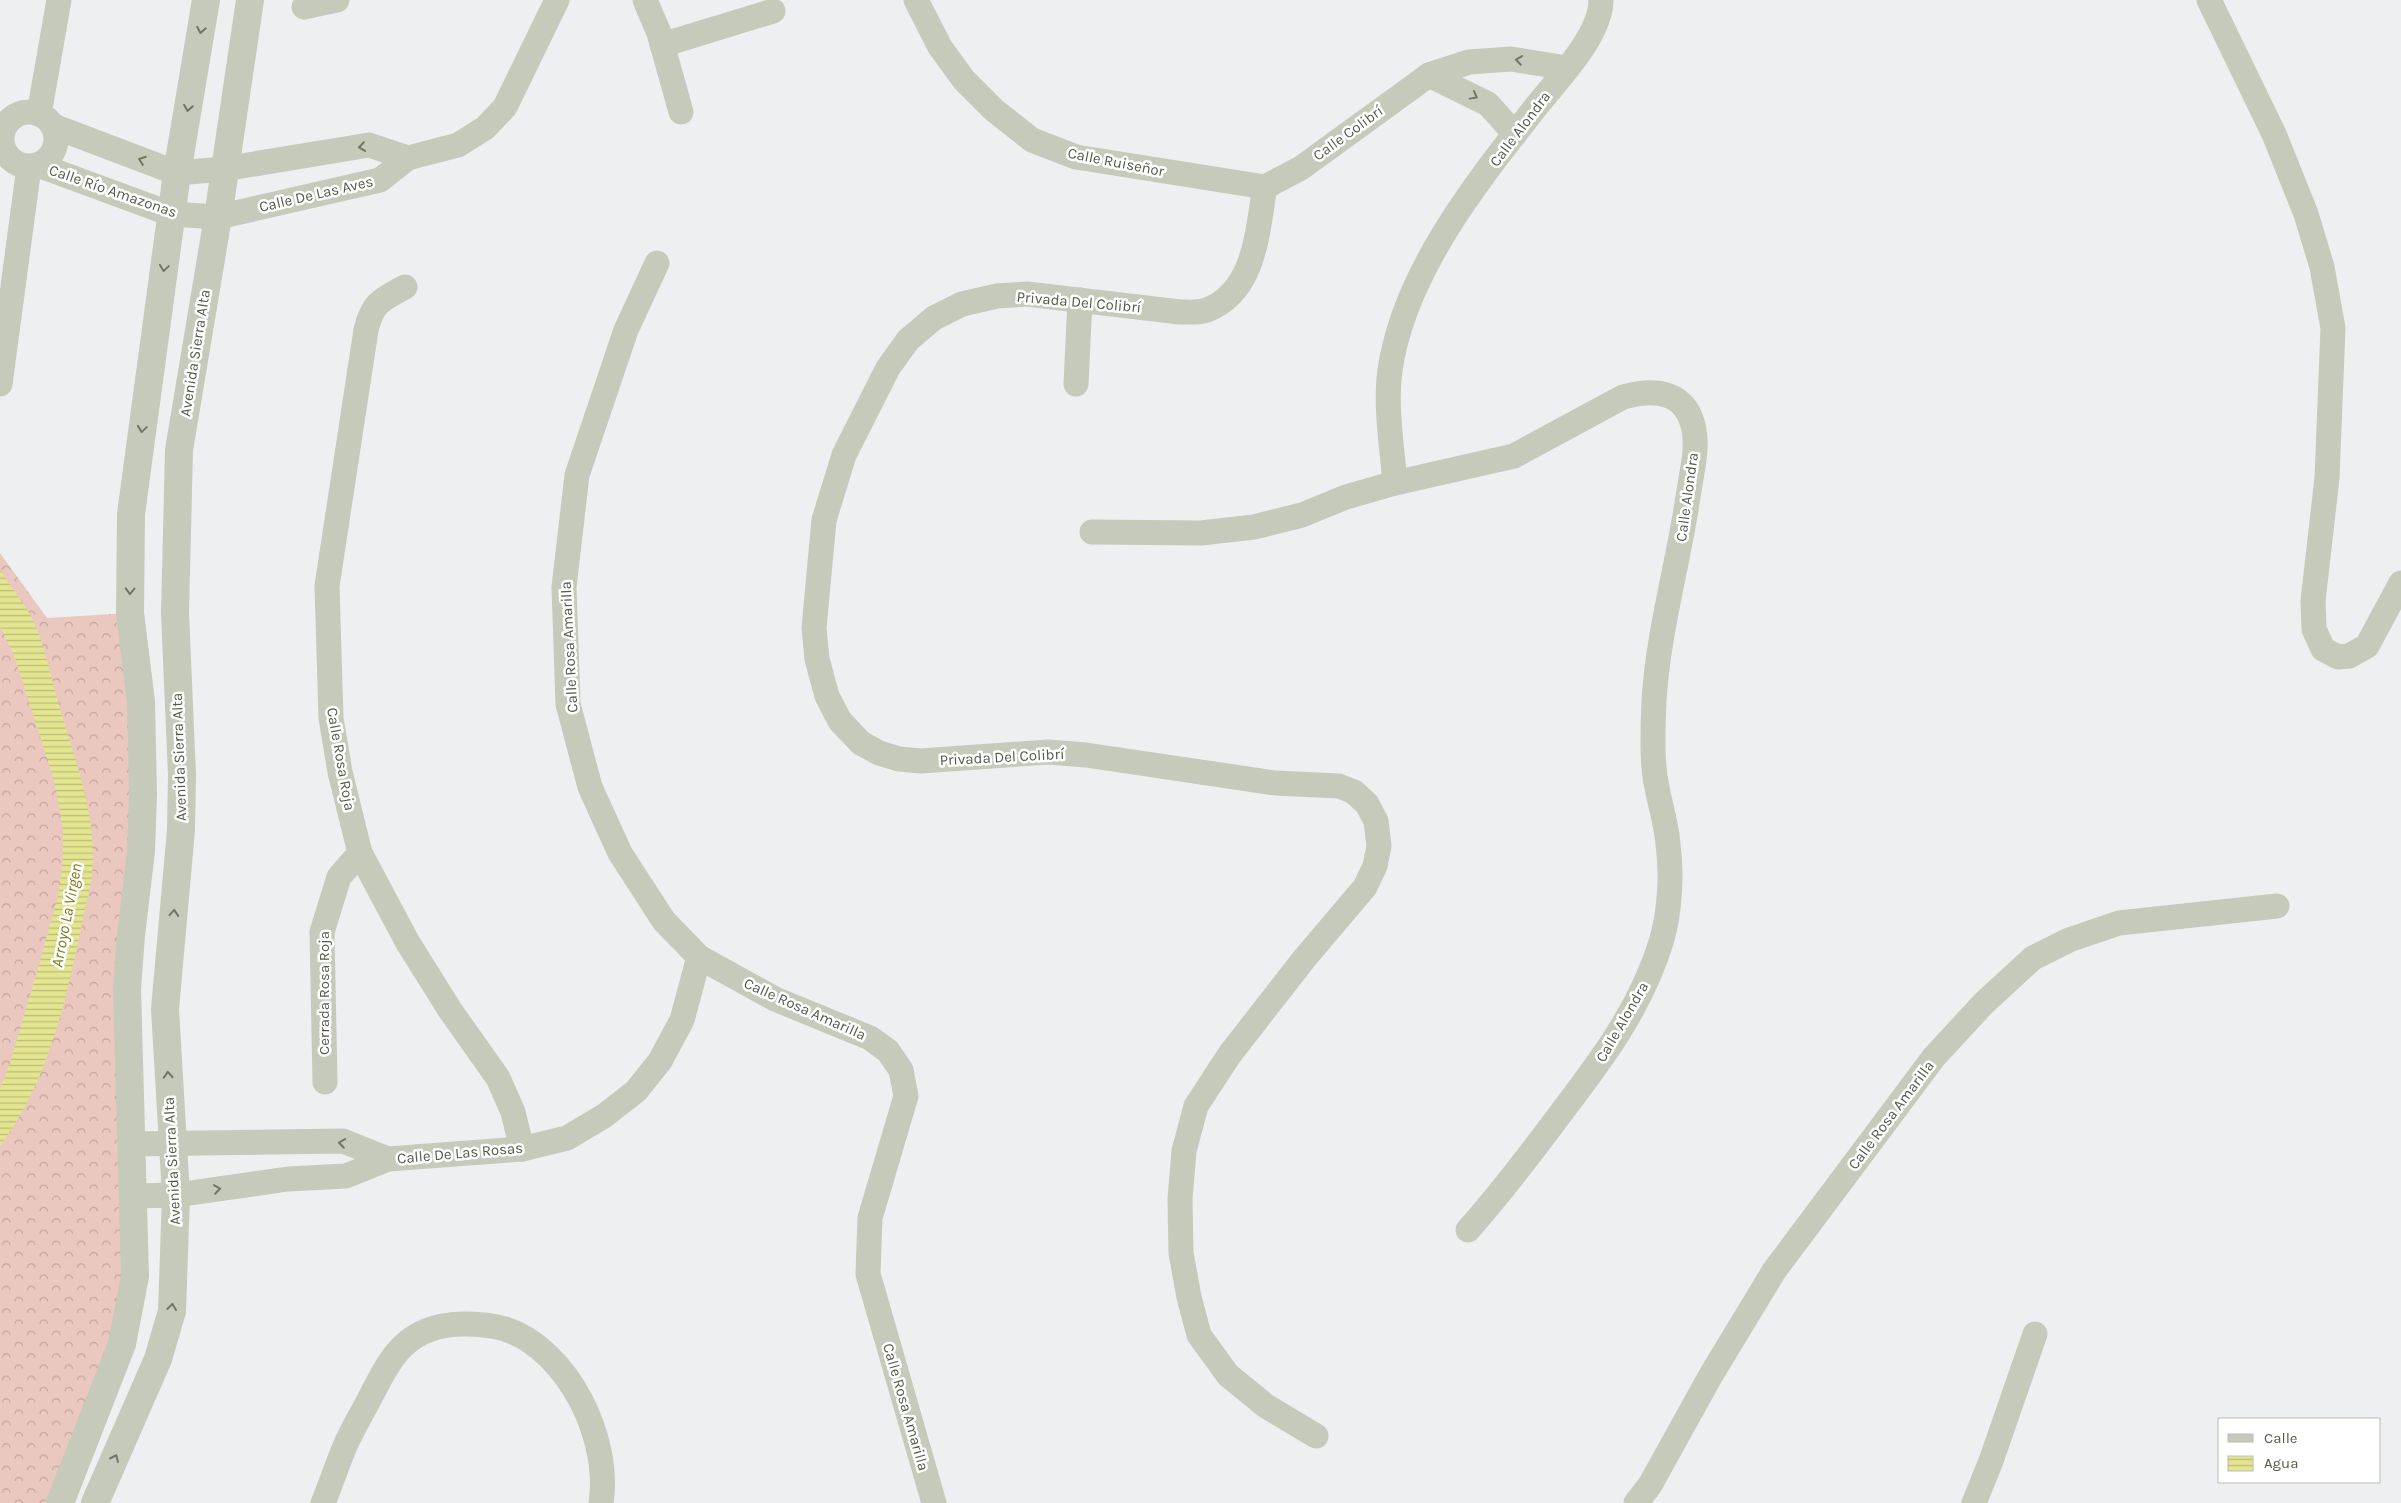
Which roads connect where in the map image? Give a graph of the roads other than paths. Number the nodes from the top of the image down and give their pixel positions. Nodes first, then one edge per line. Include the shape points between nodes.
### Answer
1 (59, 0) edge
2 (206, 0) edge
3 (250, 0) edge
4 (337, 0) edge
5 (557, 0) edge
6 (645, 0) edge
7 (916, 0) edge
8 (1601, 0) edge
9 (2209, 0) edge
10 (304, 7) dead end
11 (773, 11) dead end
12 (662, 46) junction
13 (1567, 68) junction
14 (1429, 76) junction
15 (681, 112) dead end
16 (28, 116) edge
17 (1515, 134) junction
18 (318, 154) junction
19 (408, 158) junction
20 (20, 162) edge
21 (224, 169) junction
22 (178, 173) junction
23 (1265, 187) junction
24 (324, 191) junction
25 (171, 214) junction
26 (218, 217) junction
27 (657, 263) dead end
28 (405, 287) dead end
29 (1080, 300) junction
30 (0, 384) edge
31 (1076, 384) dead end
32 (1395, 483) junction
33 (1092, 532) dead end
34 (2401, 583) edge
35 (177, 700) junction
36 (141, 702) junction
37 (360, 853) junction
38 (2277, 906) dead end
39 (699, 958) junction
40 (325, 1082) dead end
41 (286, 1143) junction
42 (131, 1144) junction
43 (171, 1144) junction
44 (522, 1150) junction
45 (388, 1159) junction
46 (288, 1179) junction
47 (176, 1195) junction
48 (133, 1196) junction
49 (1468, 1230) dead end
50 (2034, 1334) dead end
51 (1316, 1436) dead end
52 (60, 1503) edge
53 (95, 1503) edge
54 (323, 1503) edge
55 (601, 1503) edge
56 (934, 1503) edge
57 (1636, 1503) edge
58 (1974, 1503) edge

1 - 16 street
2 -> 22 street
3 - 21 street, Avenida Sierra Alta
4 - 10 street
5 - 19 street, Calle De Las Aves via 505,107 485,128 458,145
6 - 12 street
7 - 23 street, Calle Ruiseñor via 940,47 964,80 994,110 1032,140 1076,157
8 - 13 street, Calle Alondra via 1593,31
9 - 34 street via 2274,134 2302,205 2322,267 2333,328 2327,478 2313,601 2314,629 2323,649 2338,657 2349,656 2367,646
11 - 12 street
12 - 15 street
13 -> 14 street, Calle Colibrí via 1511,59 1470,62
13 - 17 street, Calle Alondra
14 -> 17 street via 1488,104
14 - 23 street, Calle Colibrí via 1301,168
16 - 20 street via 6,125 3,134 6,152
16 - 20 street via 56,135 53,153
22 -> 16 street
17 - 32 street, Calle Alondra via 1442,236 1414,291 1400,329 1390,369 1388,399
19 -> 18 street via 370,145
18 - 21 street
18 - 24 street
19 - 24 street, Calle De Las Aves via 380,180
20 - 25 street, Calle Río Amazonas
20 - 30 street
21 - 22 street
21 - 26 street, Avenida Sierra Alta
22 - 25 street
23 - 29 street, Privada Del Colibrí via 1247,272 1224,301 1205,310 1180,312
24 - 26 street, Calle De Las Aves
25 - 26 street, Calle Río Amazonas
25 -> 36 street via 131,514 130,613
26 - 35 street, Avenida Sierra Alta via 179,450 175,613
27 - 39 street, Calle Rosa Amarilla via 626,330 577,475 564,587 568,704 590,787 620,853 664,921
28 - 37 street, Calle Rosa Roja via 379,301 371,311 366,330 327,586 331,718 340,772
29 - 31 street
29 - 51 street, Privada Del Colibrí via 1027,294 997,296 962,304 934,318 908,340 888,368 844,455 824,520 814,628 817,659 827,696 840,721 861,743 899,759 922,761 1048,752 1086,755 1249,779 1339,786 1354,792 1367,804 1376,821 1379,846 1375,866 1365,887 1304,959 1225,1062 1196,1106 1184,1151 1180,1199 1181,1253 1199,1335 1228,1375 1266,1406
32 - 33 street via 1302,515 1254,527 1201,534
32 - 49 street, Calle Alondra via 1514,456 1623,397 1641,392 1658,392 1675,398 1687,410 1694,430 1695,455 1659,648 1654,702 1654,770 1668,844 1669,893 1662,938 1642,992 1608,1051 1501,1194
35 - 36 street
43 -> 35 street, Avenida Sierra Alta via 165,1008 181,830 182,775
36 - 42 street via 141,851 127,989
37 - 40 street, Cerrada Rosa Roja via 339,877 322,932
37 - 44 street, Calle Rosa Roja via 408,943 498,1078 514,1112
38 - 57 street, Calle Rosa Amarilla via 2119,923 2069,940 2034,958 1984,1003 1934,1057 1774,1271 1650,1485
39 - 44 street, Calle De Las Rosas via 682,1020 660,1061 636,1091 604,1116 567,1138
39 - 56 street, Calle Rosa Amarilla via 775,999 870,1038 888,1051 901,1070 906,1096 870,1218 868,1274
41 - 43 street, Calle De Las Rosas
45 -> 41 street, Calle De Las Rosas via 344,1142
41 - 46 street
42 - 43 street, Calle De Las Rosas
42 - 48 street
43 - 47 street, Avenida Sierra Alta
44 - 45 street, Calle De Las Rosas
45 - 46 street, Calle De Las Rosas via 346,1176
47 -> 46 street, Calle De Las Rosas
47 - 48 street, Calle De Las Rosas
53 -> 47 street, Avenida Sierra Alta via 158,1359 172,1311
48 - 52 street via 135,1276 122,1344
50 - 58 street
54 - 55 street via 345,1446 384,1372 402,1347 426,1329 448,1324 482,1324 506,1330 536,1346 564,1374 587,1409 599,1451 603,1489

